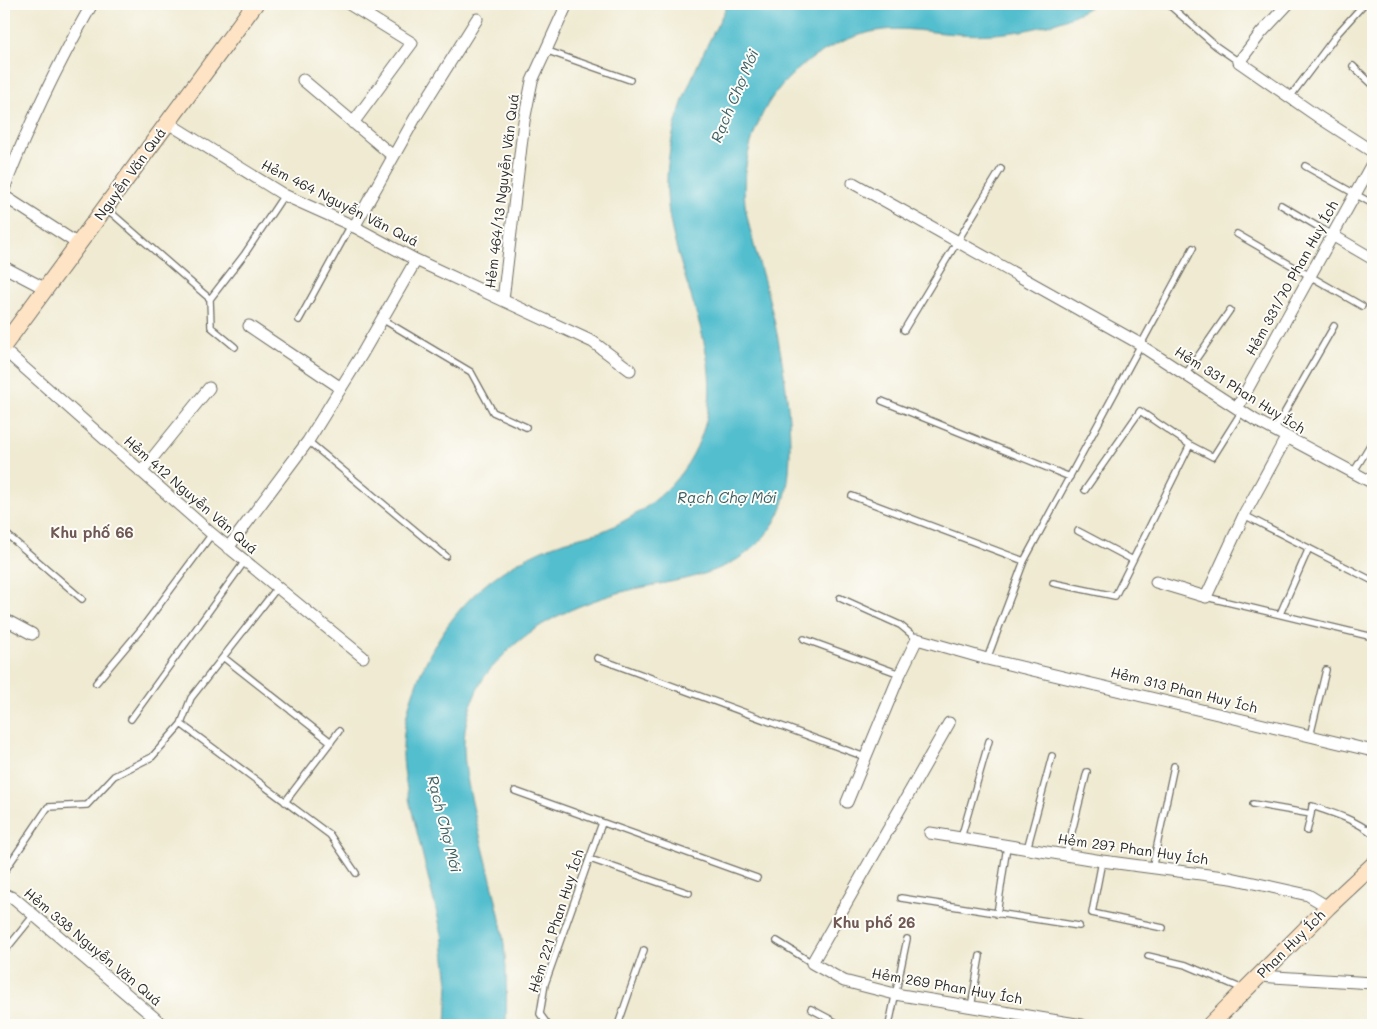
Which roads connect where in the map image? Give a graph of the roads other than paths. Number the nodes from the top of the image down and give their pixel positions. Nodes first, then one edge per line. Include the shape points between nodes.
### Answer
1 (92, 4) edge
2 (255, 4) edge
3 (349, 4) edge
4 (373, 4) edge
5 (567, 4) edge
6 (1168, 4) edge
7 (1288, 4) edge
8 (1364, 4) edge
9 (366, 14) junction
10 (477, 19) dead end
11 (546, 50) junction
12 (1239, 62) junction
13 (1353, 66) dead end
14 (303, 80) dead end
15 (630, 80) dead end
16 (1373, 85) edge
17 (1290, 97) junction
18 (168, 123) junction
19 (353, 123) junction
20 (1373, 152) edge
21 (393, 156) junction
22 (1305, 166) dead end
23 (1372, 166) edge
24 (1001, 169) dead end
25 (853, 183) dead end
26 (4, 189) edge
27 (1355, 194) junction
28 (284, 195) junction
29 (4, 196) edge
30 (1373, 204) edge
31 (1281, 205) dead end
32 (105, 208) junction
33 (352, 226) junction
34 (1237, 234) dead end
35 (1332, 235) junction
36 (956, 242) junction
37 (78, 244) junction
38 (1193, 248) dead end
39 (1373, 259) edge
40 (416, 260) junction
41 (4, 267) edge
42 (1310, 276) junction
43 (46, 289) junction
44 (210, 299) junction
45 (504, 300) junction
46 (1362, 306) dead end
47 (1230, 310) dead end
48 (382, 319) junction
49 (299, 320) dead end
50 (249, 326) dead end
51 (1334, 326) dead end
52 (904, 330) dead end
53 (4, 344) edge
54 (235, 347) dead end
55 (1144, 347) junction
56 (4, 350) edge
57 (630, 370) dead end
58 (1185, 375) junction
59 (209, 388) dead end
60 (340, 388) junction
61 (882, 401) dead end
62 (1240, 410) junction
63 (526, 427) dead end
64 (1274, 431) junction
65 (1286, 438) junction
66 (1373, 440) edge
67 (308, 441) junction
68 (1190, 445) junction
69 (141, 472) junction
70 (1354, 473) junction
71 (1070, 477) junction
72 (1373, 484) edge
73 (1085, 490) dead end
74 (852, 496) dead end
75 (1244, 515) junction
76 (1078, 531) dead end
77 (4, 532) edge
78 (212, 534) junction
79 (228, 548) junction
80 (1309, 548) junction
81 (446, 556) dead end
82 (1133, 560) junction
83 (1024, 561) junction
84 (245, 562) junction
85 (1373, 580) edge
86 (1156, 582) dead end
87 (1053, 583) dead end
88 (278, 588) junction
89 (1206, 597) junction
90 (840, 598) dead end
91 (82, 599) dead end
92 (1280, 614) junction
93 (4, 619) edge
94 (32, 634) dead end
95 (1373, 637) edge
96 (804, 639) dead end
97 (917, 639) junction
98 (224, 657) junction
99 (363, 657) dead end
100 (597, 658) dead end
101 (987, 659) junction
102 (1326, 670) dead end
103 (900, 674) junction
104 (96, 683) dead end
105 (130, 719) dead end
106 (949, 723) dead end
107 (181, 724) junction
108 (340, 731) dead end
109 (1310, 736) junction
110 (989, 741) dead end
111 (331, 742) junction
112 (1373, 751) edge
113 (1052, 756) dead end
114 (865, 757) junction
115 (1174, 766) dead end
116 (1087, 772) dead end
117 (515, 791) dead end
118 (285, 802) junction
119 (847, 802) dead end
120 (1254, 804) dead end
121 (1311, 814) junction
122 (602, 823) junction
123 (1307, 831) dead end
124 (930, 833) dead end
125 (1373, 834) edge
126 (961, 838) junction
127 (1007, 846) junction
128 (1027, 849) junction
129 (1066, 855) junction
130 (590, 859) junction
131 (1102, 861) junction
132 (1373, 865) edge
133 (1152, 869) junction
134 (4, 872) edge
135 (356, 873) dead end
136 (757, 878) dead end
137 (689, 892) dead end
138 (4, 894) edge
139 (900, 898) dead end
140 (1328, 907) junction
141 (997, 914) junction
142 (34, 915) junction
143 (1079, 926) dead end
144 (1163, 928) dead end
145 (908, 939) dead end
146 (777, 941) dead end
147 (644, 950) dead end
148 (4, 952) edge
149 (980, 956) dead end
150 (1148, 956) dead end
151 (812, 963) junction
152 (1258, 976) junction
153 (1373, 983) edge
154 (1245, 990) junction
155 (895, 994) junction
156 (971, 1007) junction
157 (810, 1009) dead end
158 (163, 1025) edge
159 (548, 1025) edge
160 (618, 1025) edge
161 (840, 1025) edge
162 (889, 1025) edge
163 (1082, 1025) edge
164 (1210, 1025) edge

1 - 26 street via 63,55 22,141
2 - 18 main road, Nguyễn Văn Quá
3 - 9 street
4 - 9 street
5 - 11 street, Hẻm 464/13 Nguyễn Văn Quá
6 - 12 lane
7 - 12 street
8 - 17 lane
9 - 19 street via 412,43
10 - 21 street
11 - 15 lane
11 - 45 street, Hẻm 464/13 Nguyễn Văn Quá via 532,81 524,121
12 - 17 street
13 - 16 lane
14 - 19 street
17 - 20 street
18 - 28 street, Hẻm 464 Nguyễn Văn Quá
18 - 32 main road, Nguyễn Văn Quá
19 - 21 street
21 - 33 street
22 - 27 lane
23 - 27 street, Hẻm 331/70 Phan Huy Ích
24 - 36 lane
25 - 36 street, Hẻm 331 Phan Huy Ích
27 - 30 lane
27 - 35 street, Hẻm 331/70 Phan Huy Ích
28 - 33 street, Hẻm 464 Nguyễn Văn Quá
28 - 44 lane
29 - 37 street
31 - 35 lane
32 - 37 main road, Nguyễn Văn Quá
32 - 44 lane
33 - 40 street, Hẻm 464 Nguyễn Văn Quá
33 - 49 lane
34 - 42 lane
35 - 39 street
35 - 42 street, Hẻm 331/70 Phan Huy Ích
36 - 52 lane
36 - 55 street, Hẻm 331 Phan Huy Ích
37 - 43 main road, Nguyễn Văn Quá
38 - 55 lane
40 - 45 street, Hẻm 464 Nguyễn Văn Quá
40 - 48 street
41 - 43 street
42 - 46 lane
42 - 62 street, Hẻm 331/70 Phan Huy Ích
43 - 53 main road, Nguyễn Văn Quá
44 - 54 lane via 211,327
45 - 57 street, Hẻm 464 Nguyễn Văn Quá via 593,342
47 - 58 lane
48 - 60 street
48 - 63 lane via 471,372 493,412
50 - 60 street
51 - 64 lane
55 - 58 street, Hẻm 331 Phan Huy Ích
55 - 71 lane
56 - 69 street, Hẻm 412 Nguyễn Văn Quá
58 - 62 street, Hẻm 331 Phan Huy Ích
59 - 69 street
60 - 67 street
61 - 71 lane
62 - 64 street, Hẻm 331 Phan Huy Ích
62 - 68 lane via 1213,457
64 - 65 street, Hẻm 331 Phan Huy Ích
65 - 70 street, Hẻm 331 Phan Huy Ích
65 - 75 street
66 - 70 lane
67 - 79 street
67 - 81 lane
68 - 73 lane via 1140,411
68 - 82 lane
69 - 78 street, Hẻm 412 Nguyễn Văn Quá
70 - 72 street, Hẻm 331 Phan Huy Ích
71 - 83 lane
74 - 83 lane
75 - 80 lane
75 - 89 street
76 - 82 lane
77 - 91 lane
78 - 79 street, Hẻm 412 Nguyễn Văn Quá
78 - 104 lane via 142,628
79 - 84 street, Hẻm 412 Nguyễn Văn Quá
80 - 85 lane
80 - 92 lane
82 - 87 lane via 1115,596
83 - 101 lane
84 - 88 street, Hẻm 412 Nguyễn Văn Quá
84 - 105 lane
86 - 89 street
88 - 98 lane
88 - 99 street, Hẻm 412 Nguyễn Văn Quá
89 - 92 lane
90 - 97 lane via 900,625
92 - 95 lane
93 - 94 street
96 - 103 lane
97 - 101 street, Hẻm 313 Phan Huy Ích
97 - 103 street
98 - 107 lane via 191,698
98 - 111 lane
100 - 114 lane
101 - 109 street, Hẻm 313 Phan Huy Ích
102 - 109 lane
103 - 114 street
106 - 151 street
107 - 118 lane
107 - 134 lane via 152,758 114,776 87,806 48,808
108 - 111 lane
109 - 112 street, Hẻm 313 Phan Huy Ích
110 - 126 lane
111 - 118 lane
113 - 128 lane
114 - 119 street
115 - 133 lane
116 - 129 lane
117 - 122 lane
118 - 135 lane via 330,835
120 - 121 lane
121 - 123 lane
121 - 125 lane via 1312,806
122 - 130 lane, Hẻm 221 Phan Huy Ích
122 - 136 lane
124 - 126 street, Hẻm 297 Phan Huy Ích
126 - 127 street, Hẻm 297 Phan Huy Ích
127 - 128 street, Hẻm 297 Phan Huy Ích
127 - 141 lane
128 - 129 street, Hẻm 297 Phan Huy Ích
129 - 131 street, Hẻm 297 Phan Huy Ích
130 - 137 lane
130 - 159 lane, Hẻm 221 Phan Huy Ích via 546,984 540,1014
131 - 133 street, Hẻm 297 Phan Huy Ích
131 - 144 lane via 1092,913
132 - 140 main road, Phan Huy Ích
133 - 140 street, Hẻm 297 Phan Huy Ích via 1231,878 1308,895
138 - 142 street, Hẻm 338 Nguyễn Văn Quá
139 - 141 lane
140 - 152 main road, Phan Huy Ích
141 - 143 lane
142 - 148 lane
142 - 158 street, Hẻm 338 Nguyễn Văn Quá
145 - 155 lane
146 - 151 lane, Hẻm 269 Phan Huy Ích
147 - 160 lane
149 - 156 lane
150 - 154 lane via 1186,965
151 - 155 street, Hẻm 269 Phan Huy Ích via 844,981
152 - 153 street
152 - 154 main road, Phan Huy Ích
154 - 164 main road, Phan Huy Ích
155 - 156 street, Hẻm 269 Phan Huy Ích
155 - 162 lane
156 - 163 street, Hẻm 269 Phan Huy Ích
157 - 161 lane

